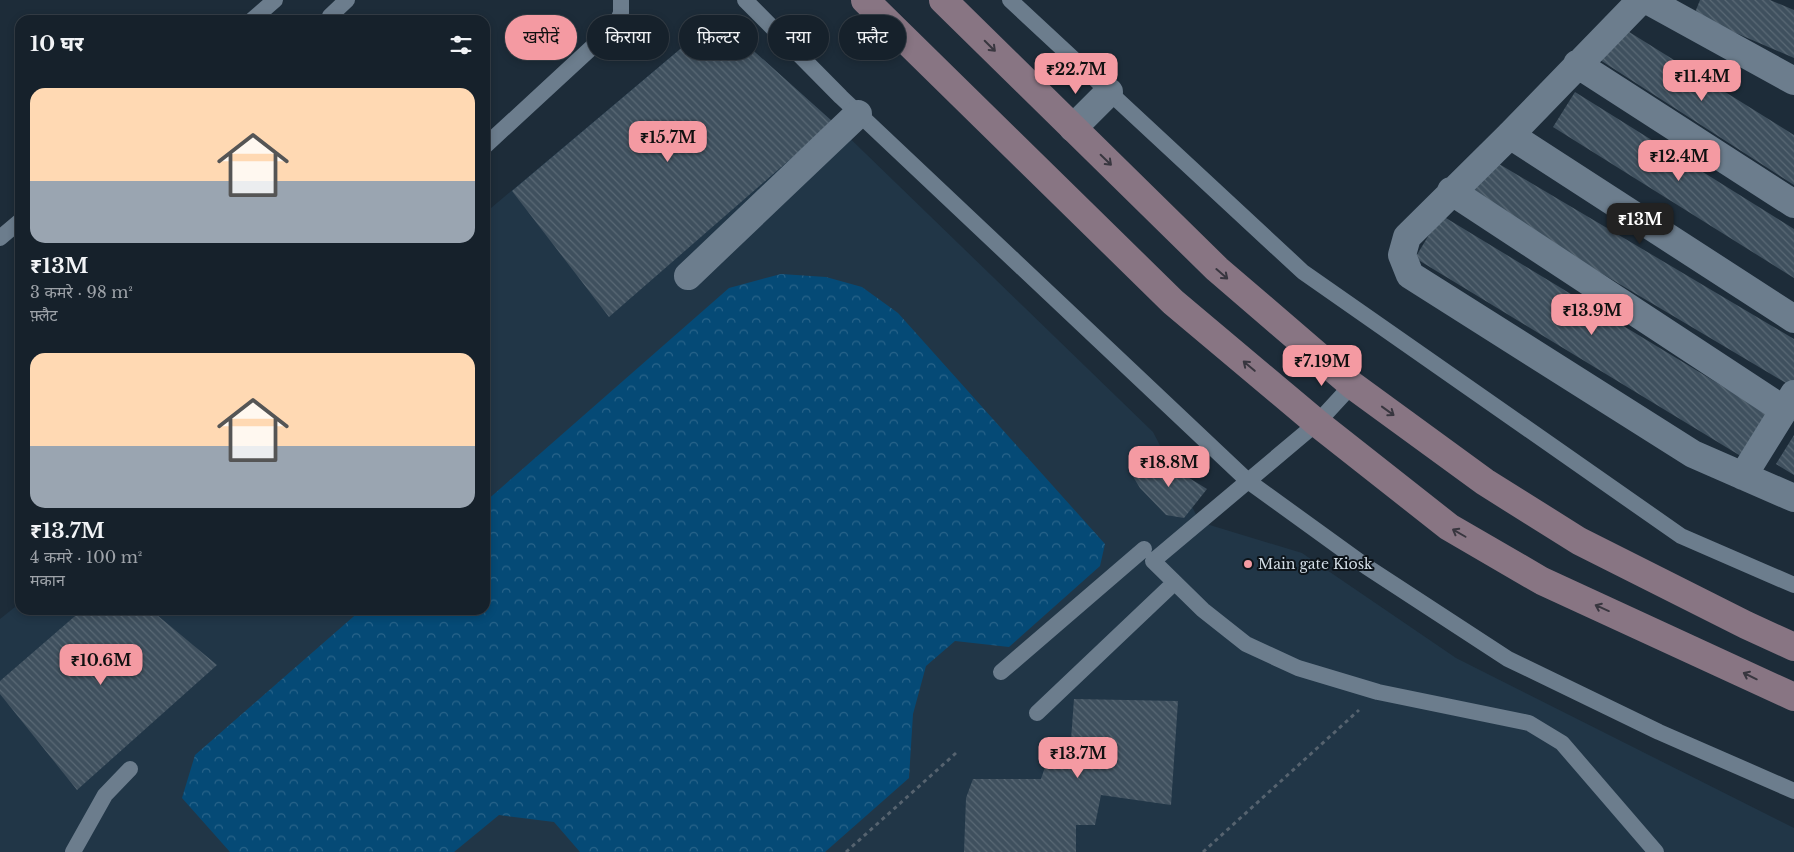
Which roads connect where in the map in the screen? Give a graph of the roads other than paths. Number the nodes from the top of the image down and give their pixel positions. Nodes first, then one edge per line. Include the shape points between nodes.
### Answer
1 (275, 0) edge
2 (347, 0) edge
3 (621, 0) edge
4 (745, 0) edge
5 (866, 0) edge
6 (943, 0) edge
7 (1010, 0) edge
8 (1641, 0) edge
9 (1647, 0) edge
10 (258, 15) edge
11 (332, 15) edge
12 (1577, 64) junction
13 (1794, 81) edge
14 (1109, 92) junction
15 (858, 114) junction
16 (1073, 128) junction
17 (1510, 135) junction
18 (490, 141) edge
19 (1451, 191) junction
20 (1794, 204) edge
21 (15, 225) edge
22 (0, 238) edge
23 (688, 276) dead end
24 (1794, 319) edge
25 (1352, 385) junction
26 (1789, 402) edge
27 (1317, 423) junction
28 (1743, 476) junction
29 (1248, 481) junction
30 (1794, 498) edge
31 (1144, 549) dead end
32 (1174, 583) junction
33 (1794, 585) edge
34 (1794, 647) edge
35 (1001, 672) dead end
36 (1794, 697) edge
37 (1037, 713) dead end
38 (130, 769) dead end
39 (1794, 791) edge
40 (73, 852) edge
41 (1656, 852) edge

1 - 10 lane
2 - 11 lane
3 - 18 lane via 621,13 615,26
4 - 15 lane
27 -> 5 main road via 1173,302
6 -> 16 main road
7 - 14 lane
8 - 12 street
9 - 13 street
12 - 17 street
12 - 20 street
14 - 16 street
14 - 33 lane via 1303,272 1681,536
15 - 23 street
15 - 29 lane
16 -> 25 main road via 1217,269
17 - 19 street
17 - 24 street
19 - 26 street
19 - 28 street via 1407,237 1402,255 1410,275 1693,454
21 - 22 lane
25 - 27 lane
25 -> 34 main road via 1484,482 1579,541
26 - 28 street
27 - 29 lane
36 -> 27 main road via 1542,581 1449,527
28 - 30 street
29 - 32 lane via 1154,560
29 - 39 lane via 1367,567 1508,659 1658,732
31 - 35 lane
32 - 37 lane
32 - 41 lane via 1246,644 1298,668 1378,692 1529,723 1562,743
38 - 40 lane via 106,795

